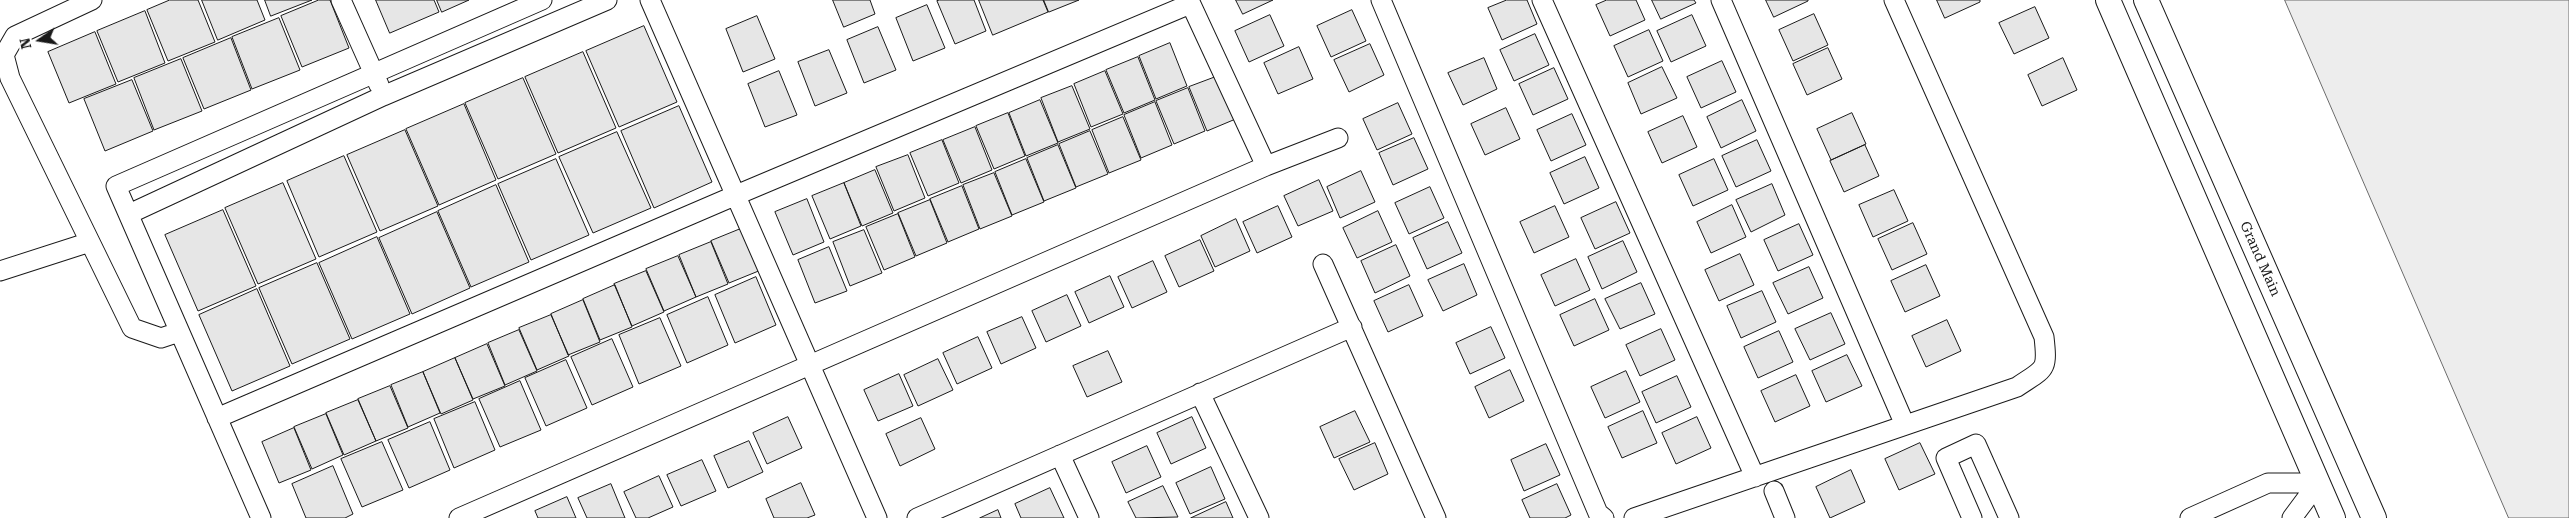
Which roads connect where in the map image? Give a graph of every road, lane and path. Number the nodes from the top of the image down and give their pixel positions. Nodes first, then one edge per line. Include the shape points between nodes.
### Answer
1 (92, 0) edge
2 (341, 0) edge
3 (542, 0) edge
4 (607, 0) edge
5 (650, 0) edge
6 (1381, 0) edge
7 (1542, 0) edge
8 (1720, 0) edge
9 (1894, 0) edge
10 (2108, 0) edge
11 (2146, 0) edge
12 (1190, 2) edge
13 (374, 74) junction
14 (383, 96) junction
15 (1338, 138) dead end
16 (1266, 166) junction
17 (734, 196) junction
18 (129, 214) junction
19 (90, 242) junction
20 (1323, 264) dead end
21 (0, 270) edge
22 (1352, 327) junction
23 (180, 332) junction
24 (809, 365) junction
25 (1200, 394) junction
26 (217, 418) junction
27 (1905, 425) junction
28 (1060, 455) junction
29 (2351, 468) junction
30 (1755, 477) junction
31 (2318, 483) junction
32 (1774, 491) dead end
33 (2194, 517) edge
34 (260, 518) edge
35 (459, 518) edge
36 (877, 518) edge
37 (917, 518) edge
38 (1088, 518) edge
39 (1259, 518) edge
40 (1436, 518) edge
41 (1604, 518) edge
42 (1634, 518) edge
43 (1785, 518) edge
44 (1972, 518) edge
45 (2009, 518) edge
46 (2292, 518) edge
47 (2333, 518) edge
48 (2374, 518) edge

1 - 19 street via 15,36 4,55 10,78
2 - 13 street
3 - 13 street
4 - 14 street
5 - 17 street
6 - 41 street via 1598,513
7 - 30 street
8 - 27 street
9 - 27 street via 2044,337 2046,361 2042,370 2017,387
10 - 31 street
11 - 29 street, Grand Main
12 - 16 street
12 - 17 street
13 - 14 street
13 - 18 street via 116,186
14 - 18 street
15 - 16 street
16 - 24 street
17 - 24 street
17 - 26 street
18 - 23 street
19 - 21 street
19 - 23 street via 132,328 160,338
20 - 22 street
22 - 25 street
22 - 40 street
23 - 26 street
24 - 35 street
24 - 36 street
25 - 28 street
25 - 39 street
26 - 34 street
27 - 30 street
28 - 37 street
28 - 38 street
29 - 31 street
29 - 48 street, Grand Main
30 - 42 street
31 - 33 street via 2268,483
31 - 46 street
31 - 47 street
32 - 43 street
44 - 45 street via 1946,458 1976,444

